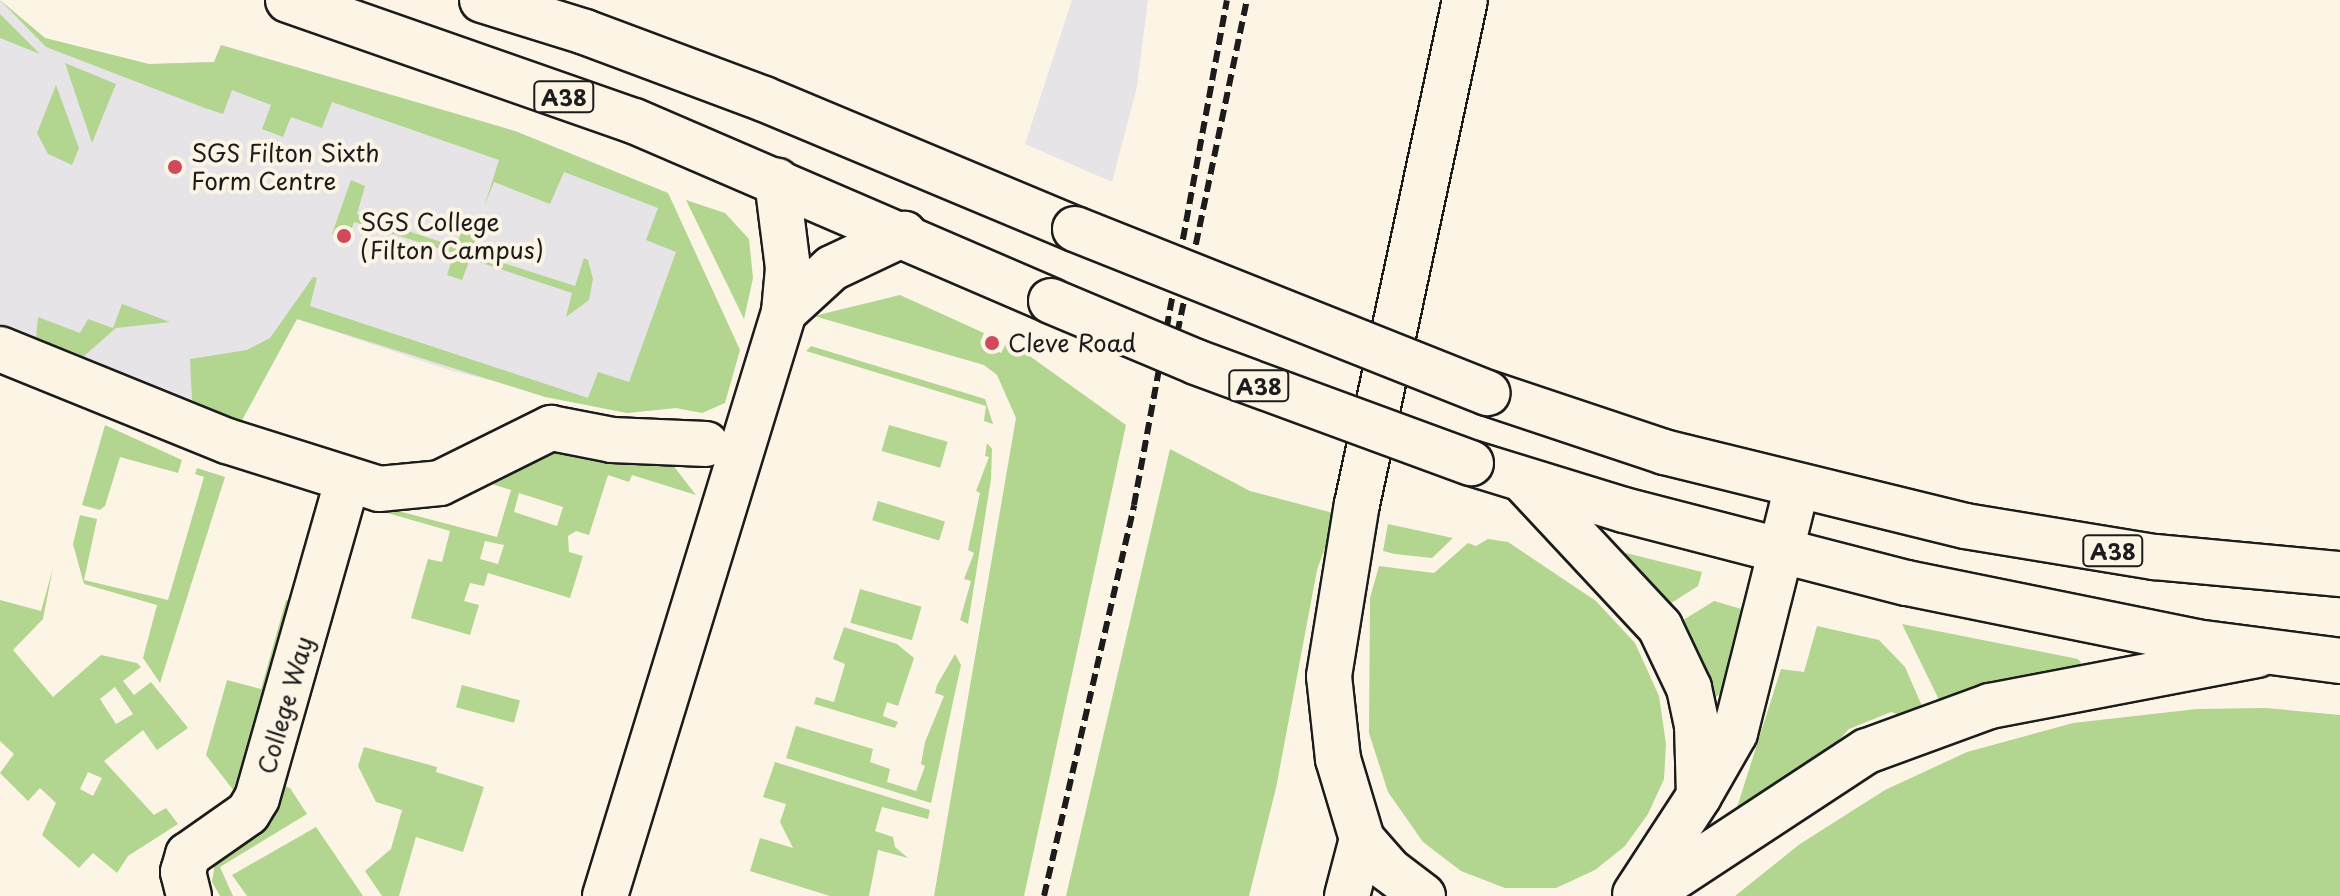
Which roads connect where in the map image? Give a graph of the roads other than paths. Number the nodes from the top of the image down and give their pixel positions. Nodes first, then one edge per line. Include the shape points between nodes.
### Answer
1 (288, 0) edge
2 (482, 0) edge
3 (1465, 0) edge
4 (777, 181) junction
5 (904, 234) junction
6 (784, 312) junction
7 (0, 349) edge
8 (706, 444) dead end
9 (1523, 480) junction
10 (347, 483) junction
11 (1797, 486) junction
12 (1780, 551) junction
13 (2340, 574) edge
14 (2267, 653) junction
15 (2340, 661) edge
16 (1699, 796) junction
17 (1362, 839) junction
18 (189, 896) edge
19 (605, 896) edge
20 (1347, 896) edge
21 (1423, 896) edge
22 (1634, 896) edge
23 (1646, 896) edge

1 - 4 street, A38 via 634,121
2 - 11 street, A38, bridge via 788,108 1488,393 1664,452
3 - 17 street via 1334,632 1332,718 1347,799
4 - 5 street, A38
4 - 6 street via 788,268
5 - 6 street via 832,268
5 - 9 street, A38, bridge via 1211,368
6 - 19 street
7 - 10 street via 227,441
8 - 10 street via 612,440 551,428 440,483 390,489
9 - 12 street, A38
9 - 16 street via 1660,627 1689,688 1697,725
10 - 18 street, College Way via 257,798 248,813 188,855 183,872
11 - 12 street
11 - 13 street, A38 via 2083,547
12 - 14 street, A38 via 1923,586
12 - 16 street via 1735,733
14 - 15 street, A38
14 - 23 street via 1990,706 1867,751
16 - 22 street
17 - 20 street
17 - 21 street via 1389,870

